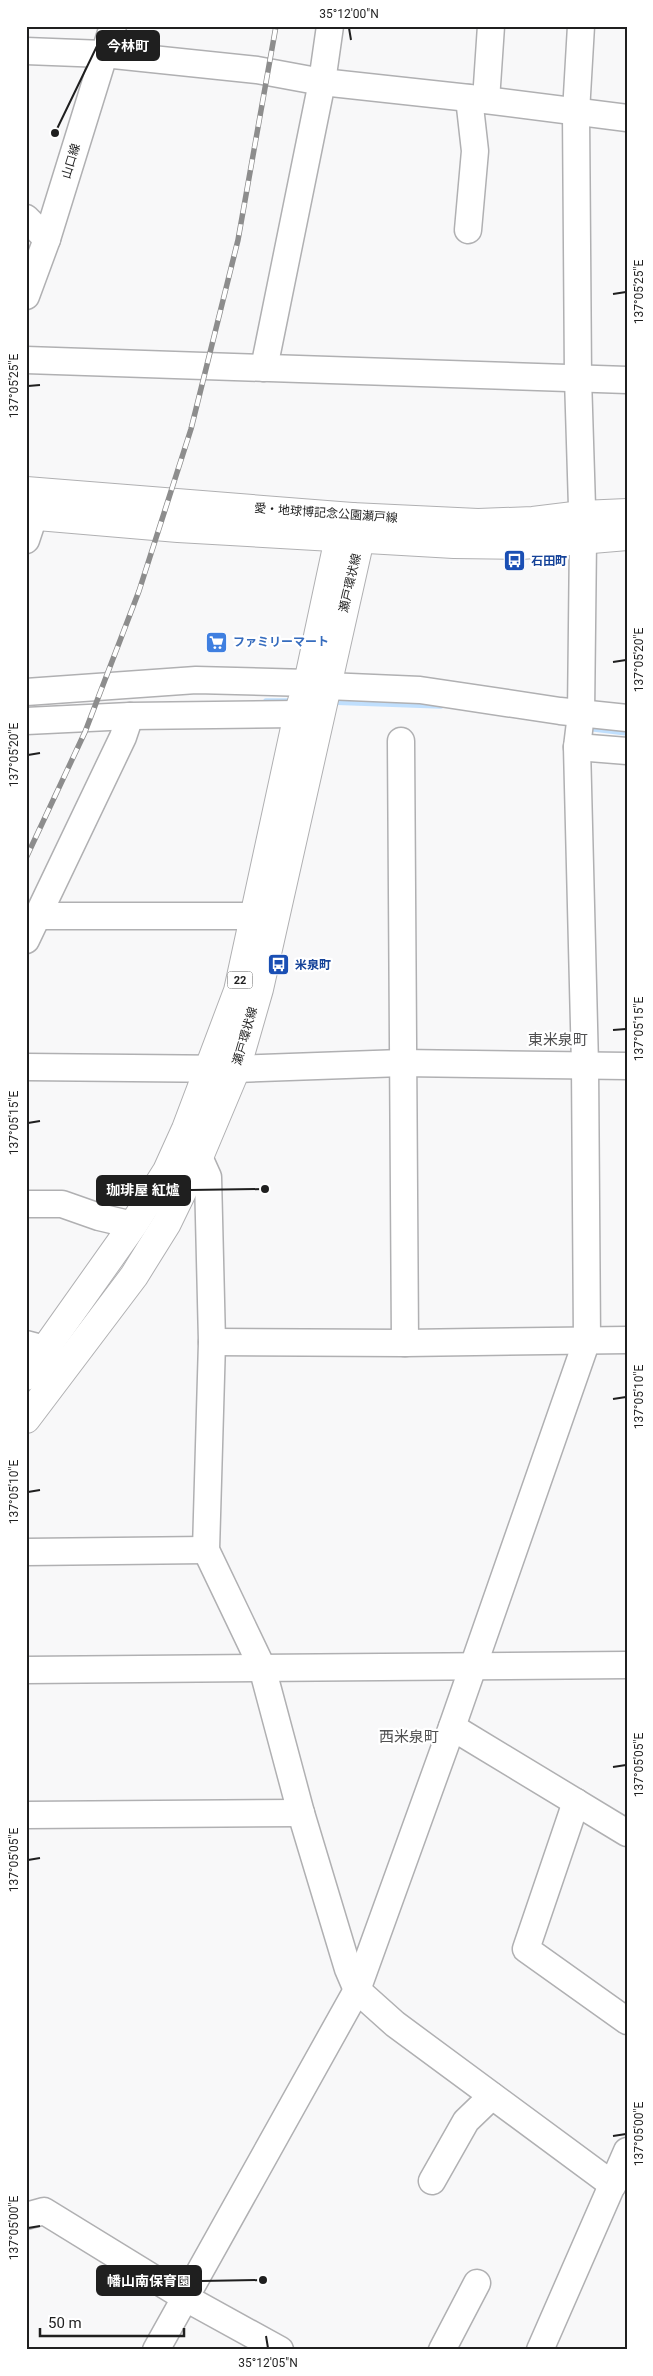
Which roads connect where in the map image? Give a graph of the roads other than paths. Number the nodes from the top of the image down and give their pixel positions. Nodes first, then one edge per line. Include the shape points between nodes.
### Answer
1 (113, 26) edge
2 (330, 26) edge
3 (491, 26) edge
4 (581, 26) edge
5 (26, 51) edge
6 (104, 54) junction
7 (322, 82) junction
8 (477, 99) junction
9 (576, 112) junction
10 (627, 118) edge
11 (26, 218) edge
12 (468, 230) dead end
13 (47, 239) junction
14 (31, 269) edge
15 (26, 296) edge
16 (26, 360) edge
17 (264, 368) junction
18 (578, 378) junction
19 (627, 380) edge
20 (627, 513) edge
21 (28, 516) edge
22 (583, 527) junction
23 (350, 531) junction
24 (627, 536) edge
25 (317, 684) junction
26 (26, 692) edge
27 (298, 714) junction
28 (581, 714) junction
29 (130, 716) junction
30 (627, 718) edge
31 (26, 721) edge
32 (401, 741) dead end
33 (577, 747) junction
34 (627, 751) edge
35 (38, 916) junction
36 (254, 916) junction
37 (26, 940) edge
38 (402, 1063) junction
39 (585, 1065) junction
40 (627, 1066) edge
41 (26, 1067) edge
42 (223, 1068) junction
43 (199, 1157) junction
44 (26, 1204) edge
45 (133, 1225) junction
46 (587, 1340) junction
47 (627, 1340) edge
48 (212, 1342) junction
49 (405, 1343) junction
50 (36, 1346) edge
51 (26, 1376) edge
52 (26, 1419) edge
53 (206, 1550) junction
54 (26, 1552) edge
55 (627, 1665) edge
56 (262, 1667) junction
57 (472, 1668) junction
58 (26, 1670) edge
59 (452, 1727) junction
60 (576, 1802) junction
61 (301, 1813) junction
62 (26, 1815) edge
63 (627, 1833) edge
64 (357, 1990) junction
65 (627, 2021) edge
66 (492, 2096) junction
67 (627, 2151) edge
68 (432, 2181) dead end
69 (613, 2186) junction
70 (26, 2216) edge
71 (477, 2283) dead end
72 (184, 2297) junction
73 (156, 2350) edge
74 (280, 2350) edge
75 (442, 2350) edge
76 (540, 2350) edge

1 - 6 street, 山口線
2 - 7 street
3 - 8 street
4 - 9 street
5 - 6 street
6 - 7 street via 257,70
6 - 13 street, 山口線
7 - 8 street
7 - 17 street
8 - 9 street
8 - 12 street
9 - 10 street
9 - 18 street
11 - 13 street
13 - 14 street, 山口線
14 - 15 street, 山口線
16 - 17 street
17 - 18 street
18 - 19 street
18 - 22 street
20 - 22 main road, 愛・地球博記念公園瀬戸線
21 - 23 main road, 愛・地球博記念公園瀬戸線
22 - 23 main road, 愛・地球博記念公園瀬戸線 via 521,545
22 - 24 main road, 愛・地球博記念公園瀬戸線
22 - 28 street
23 - 25 main road, 瀬戸環状線 / 22
25 - 26 street via 196,680
25 - 27 main road, 瀬戸環状線 / 22
25 - 28 street via 420,690
25 - 42 main road, 瀬戸環状線 / 22 via 259,989
27 - 29 street
27 - 36 main road, 瀬戸環状線 / 22
28 - 30 street
28 - 33 street
29 - 31 street
29 - 35 street via 124,737
32 - 38 street
33 - 34 street
33 - 39 street
35 - 36 street
35 - 37 street
36 - 42 main road, 瀬戸環状線 / 22
38 - 39 street
38 - 42 street
38 - 49 street
39 - 40 street
39 - 46 street
41 - 42 street
42 - 43 main road, 瀬戸環状線 / 22
42 - 45 main road, 瀬戸環状線 / 22 via 167,1171
43 - 48 street via 208,1177
43 - 52 main road, 瀬戸環状線 / 22 via 167,1223 134,1276
44 - 45 street via 62,1204
45 - 50 main road, 瀬戸環状線 / 22
46 - 47 street
46 - 49 street
46 - 57 street
48 - 49 street
48 - 53 street
50 - 51 main road, 瀬戸環状線 / 22
53 - 54 street
53 - 56 street
55 - 57 street
56 - 57 street
56 - 58 street
56 - 61 street
57 - 59 street
59 - 60 street
59 - 64 street
60 - 63 street
60 - 65 street via 526,1949
61 - 62 street
61 - 64 street via 348,1970
64 - 66 street via 394,2024
64 - 72 street
66 - 68 street via 466,2120
66 - 69 street
67 - 69 street
69 - 76 street
70 - 72 street via 44,2212
71 - 75 street
72 - 73 street
72 - 74 street

